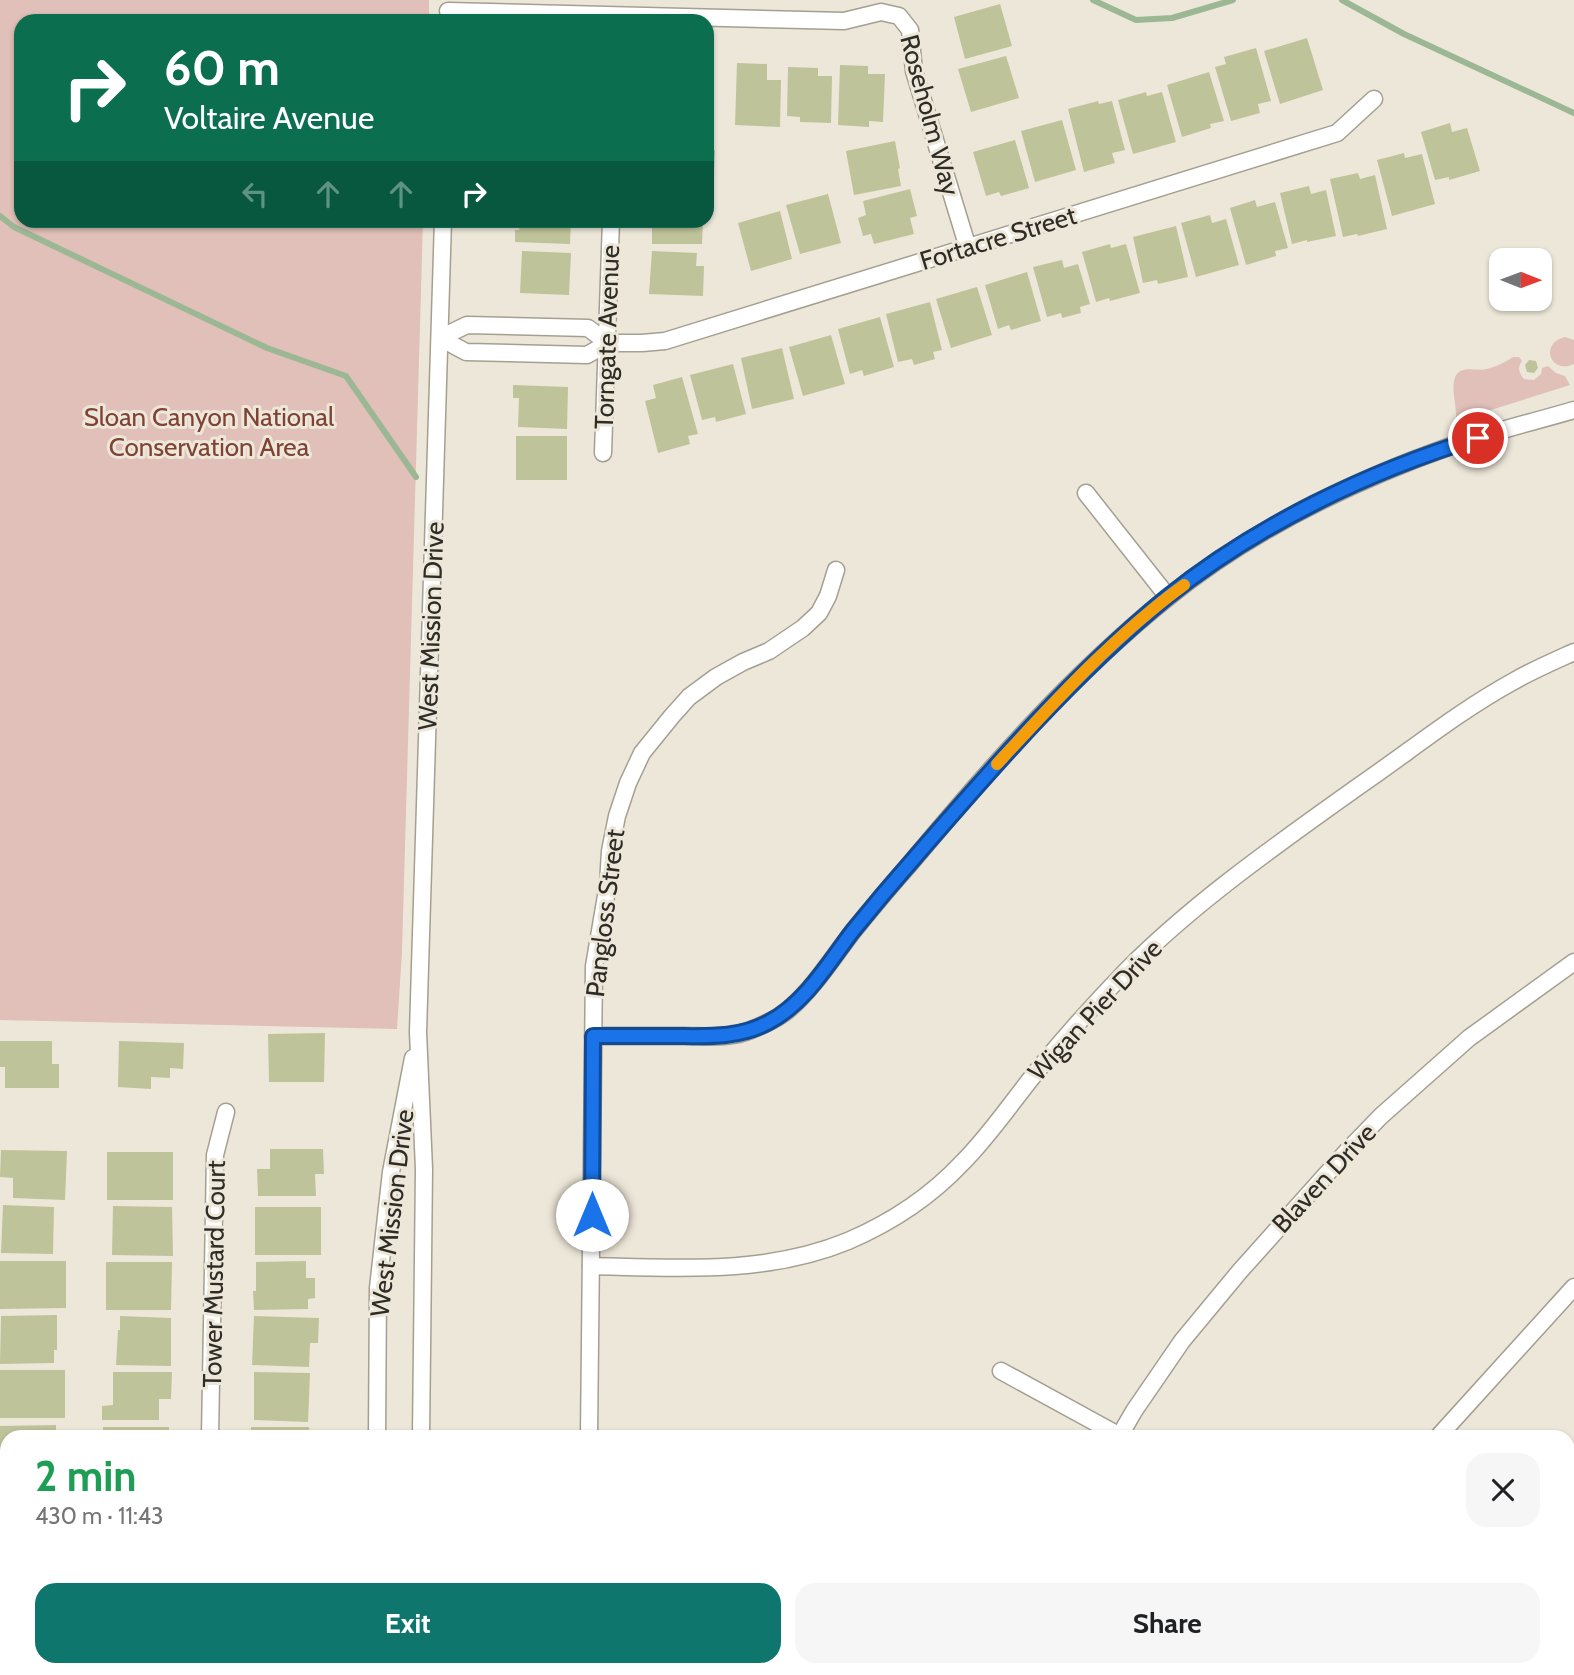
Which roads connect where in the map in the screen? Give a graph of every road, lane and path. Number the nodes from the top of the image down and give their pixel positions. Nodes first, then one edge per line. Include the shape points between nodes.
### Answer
1 (448, 11) edge
2 (520, 14) edge
3 (714, 19) edge
4 (1374, 99) dead end
5 (443, 228) edge
6 (611, 228) edge
7 (968, 248) junction
8 (440, 338) junction
9 (608, 344) junction
10 (1574, 410) edge
11 (603, 453) dead end
12 (1086, 493) dead end
13 (836, 570) dead end
14 (1168, 597) junction
15 (1574, 652) edge
16 (1574, 962) edge
17 (418, 1032) junction
18 (593, 1036) junction
19 (226, 1112) dead end
20 (591, 1266) junction
21 (1574, 1287) edge
22 (1002, 1371) dead end
23 (210, 1430) edge
24 (377, 1430) edge
25 (421, 1430) edge
26 (589, 1430) edge
27 (1109, 1430) edge
28 (1123, 1430) edge
29 (1444, 1430) edge

1 - 2 street, Roseholm Way
3 - 7 street, Roseholm Way via 844,21 881,12 899,16 910,30 914,71
4 - 7 street, Fortacre Street via 1337,133
5 - 8 street, West Mission Drive
6 - 9 street, Torngate Avenue
7 - 9 street, Fortacre Street via 665,341
8 - 9 street, Fortacre Street via 466,352 587,355
8 - 9 street, Fortacre Street via 467,325 588,328
8 - 17 street, West Mission Drive
9 - 11 street, Torngate Avenue
10 - 14 street via 1454,445 1356,483 1266,531
12 - 14 street
13 - 18 street, Pangloss Street via 819,613 789,639 716,677 689,697 642,753 617,816 610,851 594,966
14 - 18 street via 1077,680 982,780 787,1011 747,1032 722,1036
15 - 20 street, Wigan Pier Drive via 1516,679 1454,719 1265,853 1173,926 1088,1012 962,1163 897,1215 850,1240 770,1263
16 - 28 street, Blaven Drive via 1469,1038 1348,1150 1181,1341
17 - 24 street, West Mission Drive via 391,1171 378,1288
17 - 25 street, West Mission Drive via 424,1169
18 - 20 street, Pangloss Street
19 - 23 street, Tower Mustard Court via 215,1155
20 - 26 street, Pangloss Street
21 - 29 street
22 - 27 street

